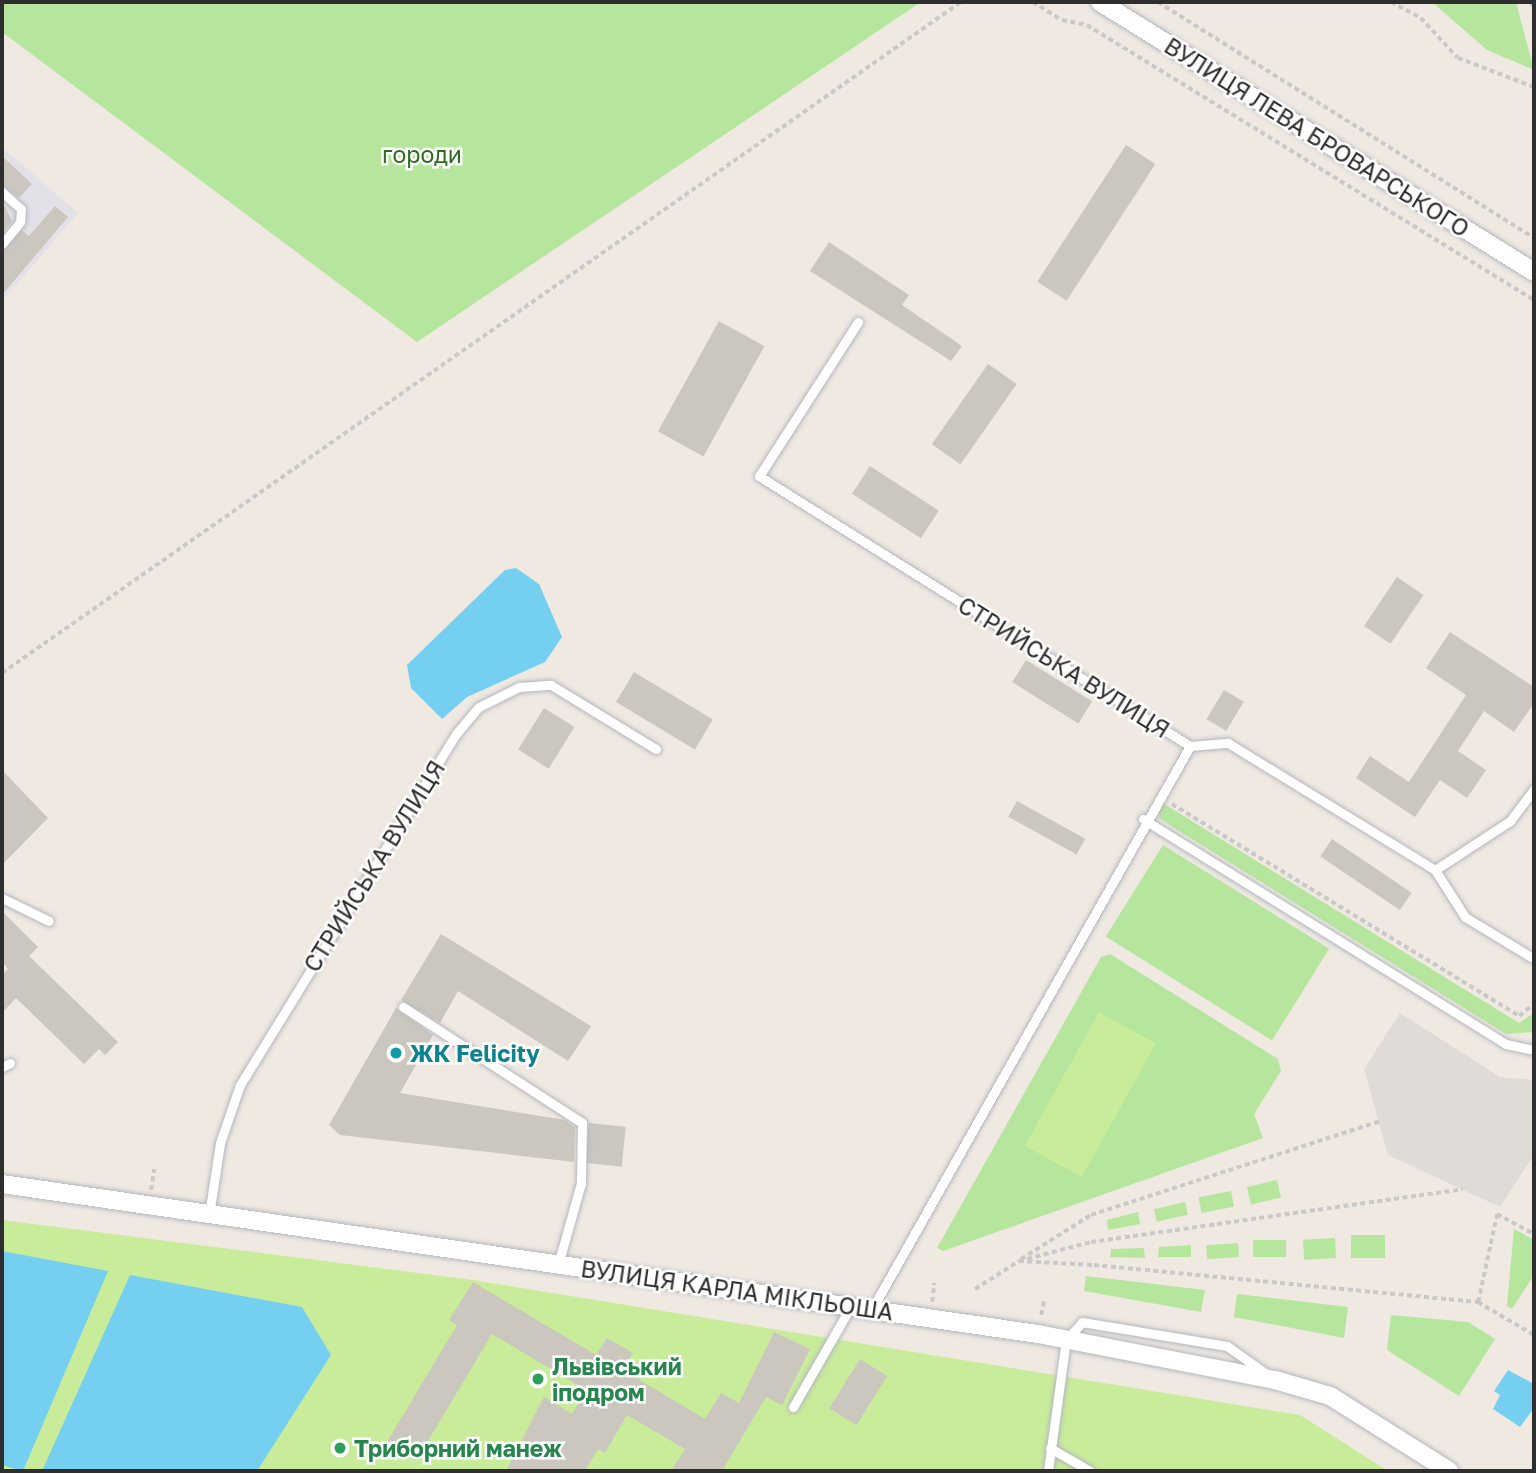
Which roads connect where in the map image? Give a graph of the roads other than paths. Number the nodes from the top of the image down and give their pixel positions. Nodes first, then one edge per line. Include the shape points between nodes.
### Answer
1 (1100, 2) edge
2 (2, 192) edge
3 (2, 244) edge
4 (1534, 272) edge
5 (858, 321) dead end
6 (1190, 746) junction
7 (656, 749) dead end
8 (1534, 789) edge
9 (1143, 819) junction
10 (1436, 870) junction
11 (2, 898) edge
12 (50, 921) dead end
13 (1531, 957) dead end
14 (403, 1007) dead end
15 (1534, 1050) edge
16 (2, 1184) edge
17 (209, 1215) junction
18 (558, 1265) junction
19 (851, 1306) junction
20 (872, 1309) junction
21 (1066, 1340) junction
22 (793, 1408) dead end
23 (1050, 1448) junction
24 (1048, 1471) edge
25 (1090, 1471) edge
26 (1449, 1471) edge

1 - 4 street, ВУЛИЦЯ ЛЕВА БРОВАРСЬКОГО
2 - 3 lane via 21,209 20,222
5 - 6 lane, СТРИЙСЬКА ВУЛИЦЯ via 759,477
6 - 9 lane, СТРИЙСЬКА ВУЛИЦЯ
6 - 10 lane via 1228,743
7 - 17 lane, СТРИЙСЬКА ВУЛИЦЯ via 551,685 519,687 479,707 456,734 240,1085 220,1143
8 - 10 lane via 1510,821
9 - 15 lane via 1506,1044
9 - 20 lane, СТРИЙСЬКА ВУЛИЦЯ
10 - 13 lane via 1465,917
11 - 12 lane
14 - 18 lane via 582,1123 581,1184
16 - 17 street, ВУЛИЦЯ КАРЛА МІКЛЬОША
17 - 18 street, ВУЛИЦЯ КАРЛА МІКЛЬОША
18 - 19 street, ВУЛИЦЯ КАРЛА МІКЛЬОША
19 - 20 street, ВУЛИЦЯ КАРЛА МІКЛЬОША
19 - 22 lane
20 - 21 street, ВУЛИЦЯ КАРЛА МІКЛЬОША
21 - 23 lane
21 - 26 street, ВУЛИЦЯ КАРЛА МІКЛЬОША via 1275,1380 1330,1396
23 - 24 lane
23 - 25 lane

